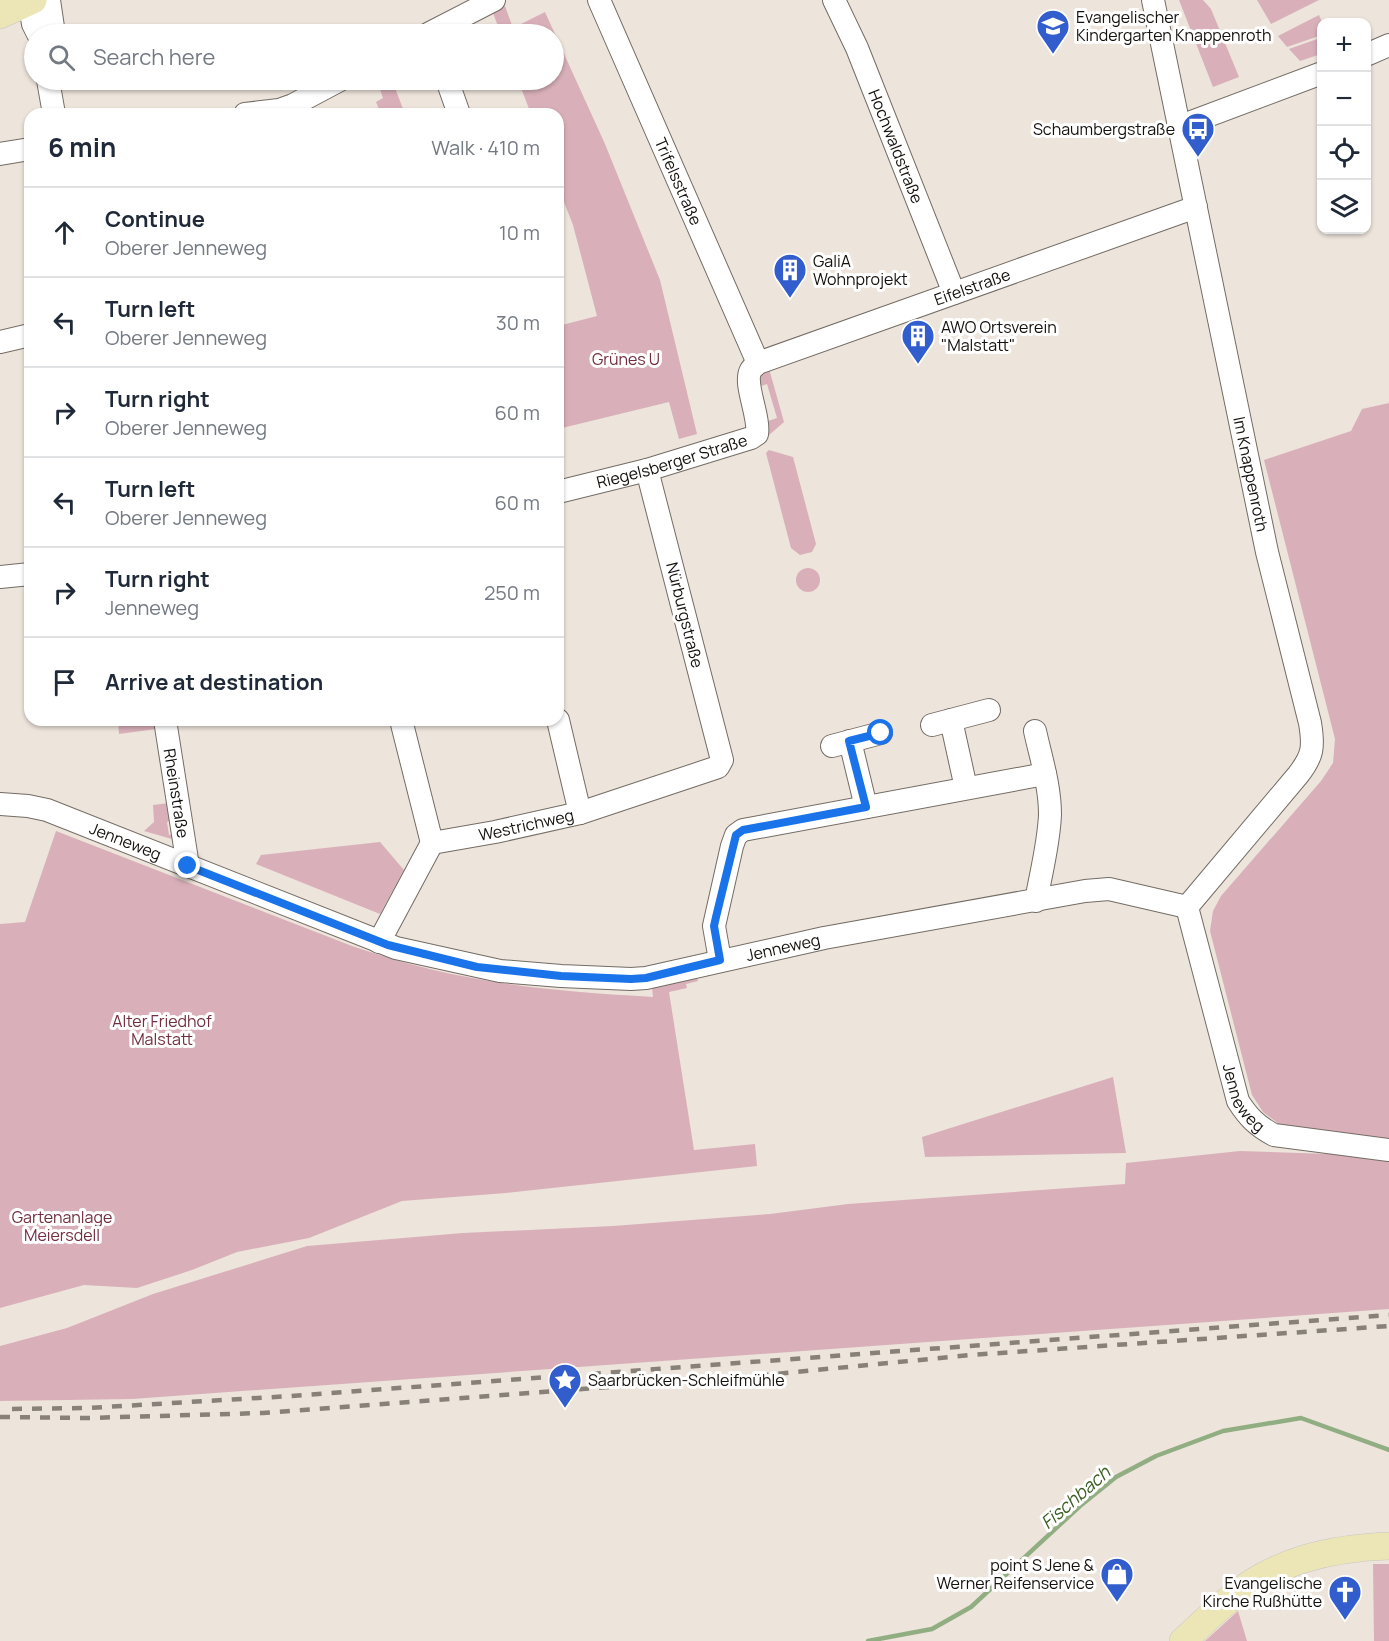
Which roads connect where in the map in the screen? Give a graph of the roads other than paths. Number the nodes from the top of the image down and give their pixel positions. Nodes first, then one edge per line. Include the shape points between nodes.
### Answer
1 (494, 0) edge
2 (599, 0) edge
3 (834, 0) edge
4 (1153, 0) edge
5 (35, 1) edge
6 (0, 15) edge
7 (33, 24) edge
8 (48, 24) edge
9 (448, 24) edge
10 (1389, 45) edge
11 (1371, 52) edge
12 (1317, 75) edge
13 (50, 90) edge
14 (62, 90) edge
15 (321, 90) edge
16 (451, 90) edge
17 (53, 108) edge
18 (65, 108) edge
19 (287, 108) edge
20 (457, 108) edge
21 (1178, 127) junction
22 (24, 150) edge
23 (0, 154) edge
24 (1196, 207) junction
25 (954, 293) junction
26 (24, 336) edge
27 (0, 342) edge
28 (754, 367) junction
29 (647, 470) junction
30 (564, 491) edge
31 (24, 575) edge
32 (0, 577) edge
33 (989, 710) dead end
34 (166, 726) edge
35 (403, 726) edge
36 (559, 726) edge
37 (1035, 731) dead end
38 (881, 733) dead end
39 (722, 760) joint
40 (1045, 774) junction
41 (966, 788) junction
42 (0, 804) edge
43 (866, 807) junction
44 (580, 813) junction
45 (432, 843) junction
46 (188, 866) junction
47 (1036, 901) junction
48 (1187, 907) junction
49 (380, 942) junction
50 (720, 960) junction
51 (1389, 1150) edge
52 (1389, 1546) edge
53 (1183, 1641) edge

1 - 9 street
2 - 28 street, Trifelsstraße
3 - 25 street, Hochwaldstraße via 857,48
4 - 21 street, Im Knappenroth
5 - 6 main road
5 - 7 street
5 - 8 street
10 - 11 street
12 - 21 street
13 - 17 street
14 - 18 street
15 - 19 street
16 - 20 street
21 - 24 street, Im Knappenroth
22 - 23 street
24 - 25 street, Eifelstraße
24 - 48 street, Im Knappenroth via 1267,552 1314,744 1309,761 1298,776
25 - 28 street, Eifelstraße
26 - 27 street
28 - 29 street, Riegelsberger Straße via 749,381 757,434
29 - 30 street, Riegelsberger Straße
29 - 39 street, Nürburgstraße
31 - 32 street
33 - 41 street via 941,723
34 - 46 street, Rheinstraße
35 - 45 street
36 - 44 street
37 - 40 street
38 - 43 street via 841,744
39 - 44 street, Westrichweg via 718,767
40 - 41 street
40 - 47 street via 1049,829
41 - 43 street
42 - 46 street, Jenneweg via 47,810
43 - 50 street via 743,830 736,835 716,917
44 - 45 street, Westrichweg
45 - 49 street
46 - 49 street, Jenneweg
47 - 48 street, Jenneweg via 1109,889
47 - 50 street, Jenneweg
48 - 51 street, Jenneweg via 1238,1101 1248,1117 1274,1135
49 - 50 street, Jenneweg via 477,967 561,976 646,978
52 - 53 main road via 1353,1547 1287,1564 1243,1588

